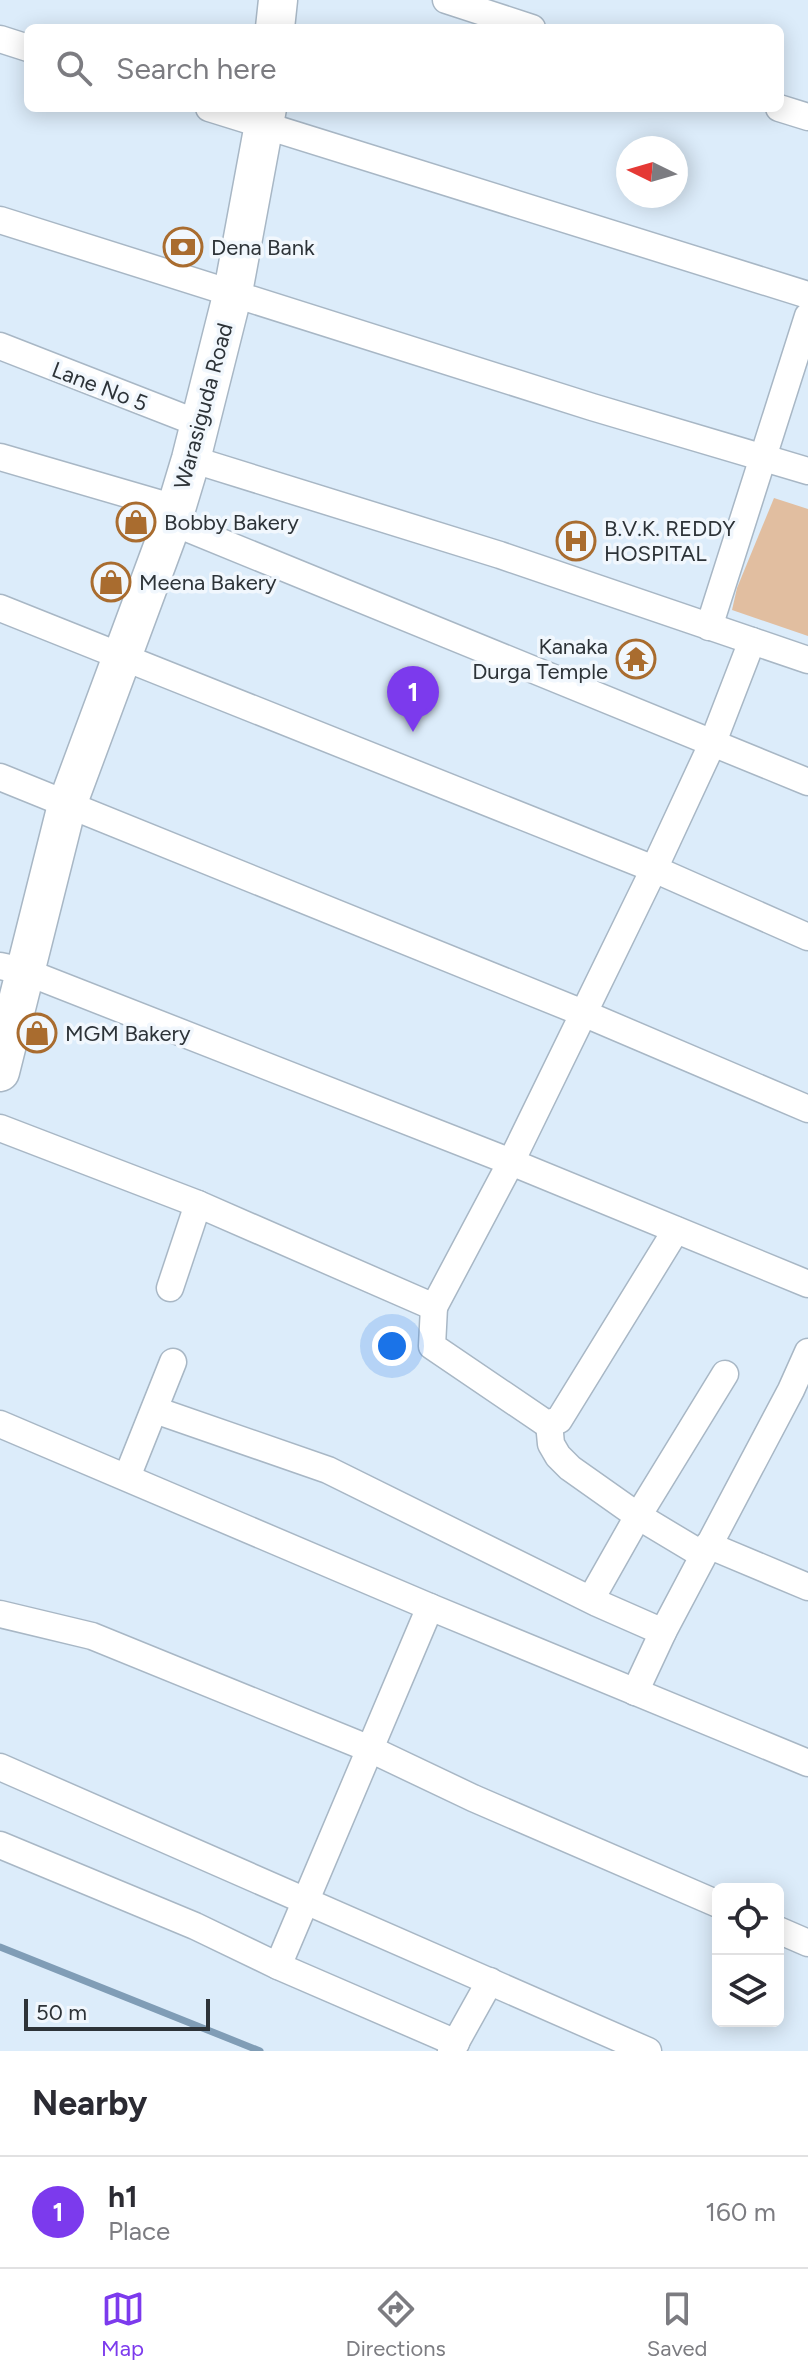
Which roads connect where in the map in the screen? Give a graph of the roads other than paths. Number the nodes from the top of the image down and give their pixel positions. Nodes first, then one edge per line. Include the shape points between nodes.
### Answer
1 (278, 0) edge
2 (446, 0) edge
3 (275, 24) edge
4 (520, 24) edge
5 (0, 39) edge
6 (24, 47) edge
7 (784, 110) edge
8 (234, 112) edge
9 (266, 117) edge
10 (808, 117) edge
11 (0, 220) edge
12 (233, 292) junction
13 (808, 295) edge
14 (808, 316) edge
15 (0, 346) edge
16 (196, 442) junction
17 (764, 456) junction
18 (0, 457) edge
19 (808, 471) edge
20 (173, 515) junction
21 (0, 608) edge
22 (709, 627) junction
23 (752, 641) junction
24 (121, 658) junction
25 (808, 660) edge
26 (713, 742) junction
27 (0, 777) edge
28 (808, 782) edge
29 (67, 805) junction
30 (654, 869) junction
31 (808, 937) edge
32 (12, 968) edge
33 (583, 1013) junction
34 (0, 1072) edge
35 (808, 1109) edge
36 (0, 1128) edge
37 (511, 1162) junction
38 (198, 1204) junction
39 (676, 1230) junction
40 (808, 1284) edge
41 (170, 1288) dead end
42 (434, 1307) junction
43 (808, 1352) edge
44 (173, 1362) dead end
45 (725, 1374) dead end
46 (800, 1394) edge
47 (155, 1410) junction
48 (549, 1423) junction
49 (0, 1424) edge
50 (127, 1477) junction
51 (638, 1516) junction
52 (706, 1550) junction
53 (808, 1587) edge
54 (591, 1599) junction
55 (430, 1607) junction
56 (0, 1614) edge
57 (663, 1632) junction
58 (635, 1692) junction
59 (370, 1749) junction
60 (808, 1763) edge
61 (0, 1767) edge
62 (0, 1845) edge
63 (306, 1900) junction
64 (712, 1901) edge
65 (784, 1933) edge
66 (808, 1943) edge
67 (278, 1966) junction
68 (490, 1981) junction
69 (454, 2047) edge
70 (648, 2051) edge

1 - 3 street
2 - 4 street
5 - 6 street
7 - 10 street
8 - 9 street
9 - 12 street, Warasiguda Road
9 - 13 street
11 - 12 street
12 - 16 street, Warasiguda Road
12 - 17 street
14 - 17 street
15 - 16 street, Lane No 5
16 - 20 street, Warasiguda Road
16 - 22 street, Lane No 5
17 - 19 street
17 - 22 street
18 - 20 street
20 - 24 street, Warasiguda Road
20 - 26 street
21 - 24 street
22 - 23 street, Lane No 5
23 - 25 street, Lane No 5
23 - 26 street
24 - 29 street, Warasiguda Road
24 - 30 street
26 - 28 street
26 - 30 street
27 - 29 street
29 - 32 street, Warasiguda Road
29 - 33 street
30 - 31 street
30 - 33 street
32 - 34 street, Warasiguda Road
32 - 37 street
33 - 35 street
33 - 37 street
36 - 38 street
37 - 39 street
37 - 42 street
38 - 41 street
38 - 42 street
39 - 40 street
39 - 48 street via 559,1420
42 - 48 street via 432,1346
43 - 46 street
44 - 47 street
45 - 51 street
46 - 52 street
47 - 50 street
47 - 54 street via 328,1470
48 - 51 street via 558,1456
49 - 50 street
50 - 55 street
51 - 52 street
51 - 54 street
52 - 53 street
52 - 57 street
54 - 57 street
55 - 58 street
55 - 59 street
56 - 59 street via 92,1636
57 - 58 street
58 - 60 street
59 - 63 street
59 - 64 street
61 - 63 street
62 - 67 street
63 - 67 street
63 - 68 street
65 - 66 street
67 - 69 street
68 - 69 street
68 - 70 street

